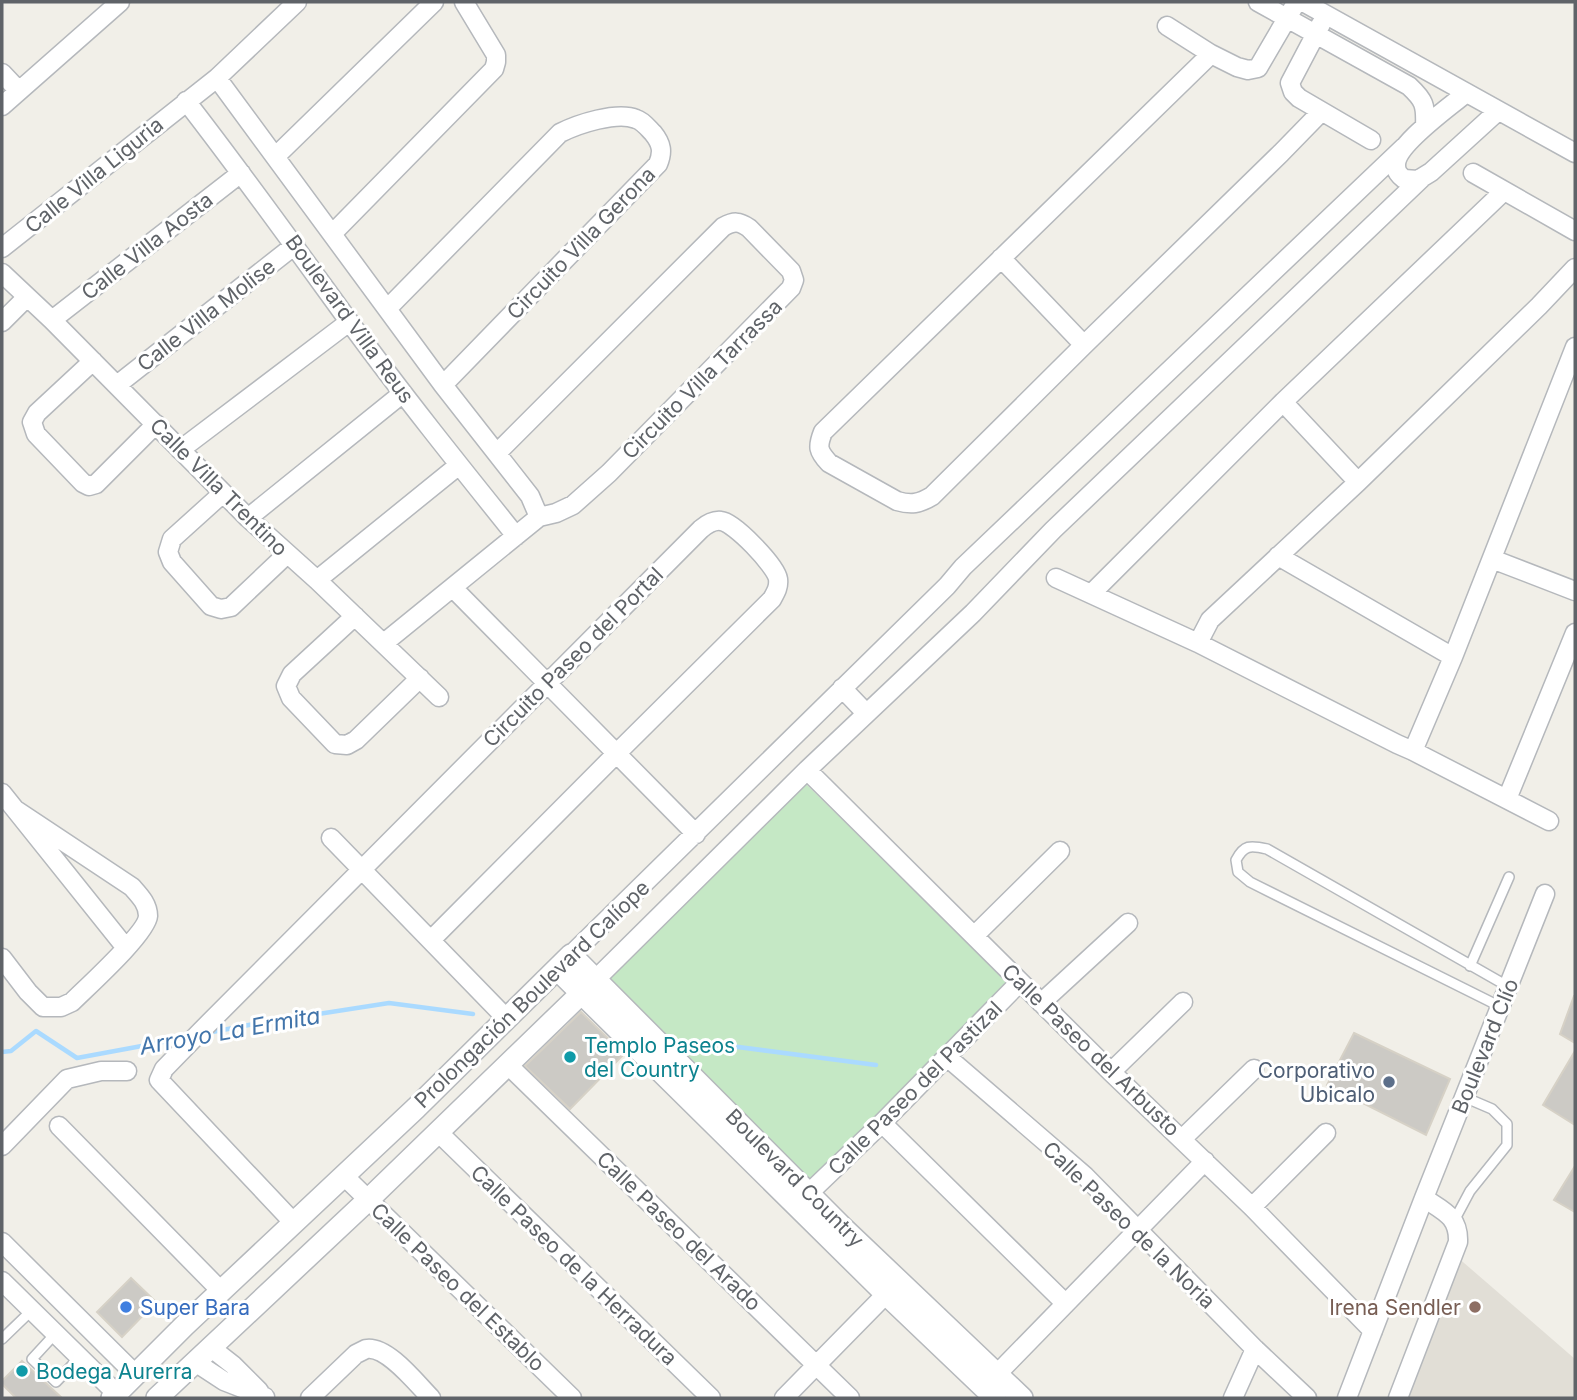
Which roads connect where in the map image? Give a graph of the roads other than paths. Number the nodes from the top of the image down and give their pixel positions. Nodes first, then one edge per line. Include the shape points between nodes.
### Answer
1 (120, 2) edge
2 (297, 2) edge
3 (433, 2) edge
4 (464, 2) edge
5 (1258, 2) edge
6 (1303, 2) edge
7 (1292, 10) edge
8 (1326, 15) junction
9 (1167, 26) dead end
10 (1316, 33) junction
11 (1211, 54) junction
12 (2, 73) edge
13 (217, 78) junction
14 (19, 91) junction
15 (1466, 93) junction
16 (186, 101) junction
17 (2, 106) edge
18 (1498, 110) junction
19 (1321, 112) junction
20 (1425, 126) junction
21 (1371, 140) dead end
22 (1404, 147) junction
23 (1575, 152) edge
24 (276, 156) junction
25 (241, 173) junction
26 (1472, 173) dead end
27 (1423, 177) junction
28 (1503, 191) junction
29 (1575, 231) edge
30 (332, 234) junction
31 (295, 245) junction
32 (2, 248) edge
33 (1001, 258) junction
34 (1575, 268) edge
35 (2, 273) edge
36 (27, 297) junction
37 (387, 309) junction
38 (52, 320) junction
39 (2, 322) edge
40 (349, 322) junction
41 (1084, 345) junction
42 (1575, 347) edge
43 (93, 361) junction
44 (117, 385) junction
45 (443, 385) junction
46 (403, 393) junction
47 (1283, 402) junction
48 (156, 425) junction
49 (180, 450) junction
50 (497, 453) junction
51 (459, 465) junction
52 (1358, 482) junction
53 (223, 493) junction
54 (539, 517) junction
55 (248, 518) junction
56 (516, 536) junction
57 (287, 554) junction
58 (1278, 556) junction
59 (1493, 559) junction
60 (1056, 578) dead end
61 (317, 580) junction
62 (453, 588) junction
63 (1575, 591) edge
64 (1092, 593) junction
65 (355, 616) junction
66 (1575, 633) edge
67 (384, 643) junction
68 (1198, 643) junction
69 (1453, 657) junction
70 (420, 678) junction
71 (548, 682) junction
72 (842, 688) junction
73 (439, 697) dead end
74 (866, 713) junction
75 (1413, 751) junction
76 (617, 753) junction
77 (807, 770) junction
78 (2, 793) edge
79 (1507, 799) junction
80 (16, 810) junction
81 (1549, 821) dead end
82 (696, 834) junction
83 (331, 838) dead end
84 (1060, 852) dead end
85 (361, 870) junction
86 (1508, 877) dead end
87 (1545, 894) dead end
88 (1128, 923) dead end
89 (975, 936) junction
90 (431, 940) junction
91 (126, 948) junction
92 (2, 958) edge
93 (564, 962) junction
94 (1470, 966) junction
95 (1020, 982) junction
96 (588, 986) junction
97 (1509, 988) junction
98 (1183, 1002) dead end
99 (1041, 1003) junction
100 (1501, 1007) junction
101 (506, 1018) junction
102 (947, 1057) junction
103 (508, 1064) junction
104 (1254, 1069) dead end
105 (127, 1071) dead end
106 (1111, 1072) junction
107 (1464, 1097) junction
108 (882, 1123) junction
109 (60, 1126) dead end
110 (438, 1132) junction
111 (1326, 1133) dead end
112 (1182, 1139) junction
113 (2, 1146) edge
114 (1205, 1161) junction
115 (344, 1176) junction
116 (809, 1193) junction
117 (1424, 1198) junction
118 (368, 1200) junction
119 (1252, 1207) junction
120 (1454, 1221) junction
121 (294, 1223) junction
122 (1137, 1231) junction
123 (2, 1242) edge
124 (2, 1281) edge
125 (892, 1288) junction
126 (221, 1291) junction
127 (1065, 1303) junction
128 (31, 1311) junction
129 (1373, 1331) junction
130 (55, 1334) junction
131 (2, 1339) edge
132 (1255, 1349) junction
133 (203, 1354) junction
134 (79, 1358) junction
135 (816, 1365) junction
136 (997, 1374) junction
137 (136, 1375) junction
138 (117, 1397) edge
139 (160, 1397) edge
140 (265, 1397) edge
141 (310, 1398) edge
142 (431, 1398) edge
143 (572, 1398) edge
144 (711, 1398) edge
145 (784, 1398) edge
146 (850, 1398) edge
147 (995, 1398) edge
148 (1022, 1398) edge
149 (1233, 1398) edge
150 (1307, 1398) edge
151 (1347, 1398) edge
152 (1398, 1398) edge

1 - 14 street
2 - 13 street, Calle Villa Liguria
3 - 24 street
4 - 30 street via 496,55 494,69
5 - 7 street
6 - 8 street
7 - 10 street
7 - 11 street via 1258,68 1248,70
8 - 10 street
8 - 15 street
9 - 11 street
10 - 19 street via 1290,83 1299,98
10 - 20 street via 1409,86 1422,98
11 - 33 street
12 - 14 street
13 - 16 street, Calle Villa Liguria
13 - 24 street, Boulevard Villa Reus
14 - 17 street
15 - 18 street
15 - 20 street, Prolongación Boulevard Calíope
16 - 25 street, Boulevard Villa Reus
16 - 32 street, Calle Villa Liguria
18 - 23 street
18 - 27 street, Prolongación Boulevard Calíope
19 - 21 street
19 - 41 street
20 - 22 street, Prolongación Boulevard Calíope
22 - 27 street via 1397,172 1409,180
22 - 72 street, Prolongación Boulevard Calíope
24 - 30 street, Boulevard Villa Reus
25 - 31 street, Boulevard Villa Reus
25 - 38 street, Calle Villa Aosta
26 - 28 street
27 - 74 street, Prolongación Boulevard Calíope
28 - 29 street
28 - 47 street
30 - 37 street, Boulevard Villa Reus
31 - 40 street, Boulevard Villa Reus
31 - 44 street, Calle Villa Molise
33 - 41 street
33 - 41 street via 823,432 820,453 829,463 897,501 920,503
34 - 52 street
35 - 36 street, Calle Villa Trentino
36 - 38 street, Calle Villa Trentino
36 - 39 street
37 - 45 street, Boulevard Villa Reus
37 - 45 street, Circuito Villa Gerona via 560,132 620,116 640,120 655,136 662,154 658,164
38 - 43 street, Calle Villa Trentino
40 - 46 street, Boulevard Villa Reus
40 - 49 street
42 - 59 street
43 - 44 street, Calle Villa Trentino
43 - 48 street via 32,422 36,434 83,483 96,484
44 - 48 street, Calle Villa Trentino
45 - 50 street, Boulevard Villa Reus
46 - 51 street, Boulevard Villa Reus
46 - 55 street
47 - 52 street
47 - 64 street
48 - 49 street, Calle Villa Trentino
49 - 53 street, Calle Villa Trentino
50 - 54 street, Boulevard Villa Reus via 530,496
50 - 54 street, Circuito Villa Tarrassa via 723,227 741,222 790,271 791,288 609,472 573,505
51 - 56 street, Boulevard Villa Reus
51 - 61 street
52 - 58 street
53 - 55 street, Calle Villa Trentino
53 - 57 street via 172,539 167,552 211,606 231,607
54 - 56 street
55 - 57 street, Calle Villa Trentino
56 - 62 street
57 - 61 street, Calle Villa Trentino
58 - 68 street via 1210,620
58 - 69 street
59 - 63 street
59 - 69 street
60 - 64 street
61 - 65 street, Calle Villa Trentino
62 - 67 street
62 - 71 street
64 - 68 street
65 - 67 street, Calle Villa Trentino
65 - 70 street via 292,674 286,686 291,698 335,744 356,740
66 - 79 street
67 - 70 street, Calle Villa Trentino
68 - 75 street
69 - 75 street
70 - 73 street, Calle Villa Trentino
71 - 76 street
71 - 76 street, Circuito Paseo del Portal via 710,523 730,524 773,566 778,588 772,599
71 - 85 street, Circuito Paseo del Portal
72 - 74 street
72 - 82 street, Prolongación Boulevard Calíope
74 - 77 street, Prolongación Boulevard Calíope
75 - 79 street
76 - 82 street
76 - 90 street, Circuito Paseo del Portal
77 - 89 street, Calle Paseo del Arbusto
77 - 96 street, Prolongación Boulevard Calíope
78 - 80 street
79 - 81 street
80 - 91 street
80 - 91 street via 132,887 143,899 148,918
82 - 93 street, Prolongación Boulevard Calíope
83 - 85 street
84 - 89 street
85 - 90 street
85 - 121 street, Circuito Paseo del Portal via 164,1069 159,1080
86 - 94 lane
87 - 97 street, Boulevard Clío
88 - 99 street
89 - 95 street, Calle Paseo del Arbusto
90 - 101 street
91 - 92 street via 72,1002 61,1007 43,1007
93 - 96 street, Boulevard Country
93 - 101 street, Prolongación Boulevard Calíope
94 - 97 lane
94 - 100 lane via 1267,849 1252,846 1241,850 1236,860 1238,872 1250,882
95 - 99 street, Calle Paseo del Arbusto
95 - 102 street, Calle Paseo del Pastizal
96 - 103 street, Prolongación Boulevard Calíope
96 - 116 street, Boulevard Country
96 - 125 street, Boulevard Country
97 - 100 street, Boulevard Clío
98 - 106 street
99 - 106 street, Calle Paseo del Arbusto
100 - 107 street, Boulevard Clío
101 - 115 street, Prolongación Boulevard Calíope
102 - 108 street, Calle Paseo del Pastizal
102 - 122 street, Calle Paseo de la Noria via 1085,1176
103 - 110 street, Prolongación Boulevard Calíope
103 - 135 street, Calle Paseo del Arado
104 - 112 street
105 - 113 street via 67,1079
106 - 112 street, Calle Paseo del Arbusto
107 - 117 street, Boulevard Clío
107 - 120 lane via 1492,1109 1507,1124 1507,1145 1470,1191
108 - 116 street, Calle Paseo del Pastizal
108 - 127 street
109 - 126 street
110 - 118 street, Prolongación Boulevard Calíope
110 - 144 street, Calle Paseo de la Herradura
111 - 119 street
112 - 114 street, Calle Paseo del Arbusto
114 - 119 street, Calle Paseo del Arbusto
114 - 122 street
115 - 118 street, Calle Paseo del Establo
115 - 121 street, Prolongación Boulevard Calíope
116 - 125 street, Boulevard Country
117 - 120 street
117 - 129 street, Boulevard Clío
118 - 133 street, Prolongación Boulevard Calíope
118 - 143 street, Calle Paseo del Establo
119 - 129 street, Calle Paseo del Arbusto
120 - 152 street via 1458,1242
121 - 126 street, Prolongación Boulevard Calíope
122 - 127 street
122 - 132 street, Calle Paseo de la Noria
123 - 137 street
124 - 128 street
125 - 135 street
125 - 136 street, Boulevard Country
125 - 147 street, Boulevard Country
126 - 137 street, Prolongación Boulevard Calíope
127 - 136 street
128 - 130 street
128 - 131 lane
129 - 151 street, Boulevard Clío
130 - 134 street
130 - 134 lane via 32,1359 56,1382
132 - 149 street
132 - 150 street, Calle Paseo de la Noria
133 - 139 street, Prolongación Boulevard Calíope
133 - 140 street via 233,1365
133 - 140 street via 224,1381
134 - 138 street
135 - 145 street
135 - 146 street, Calle Paseo del Arado
136 - 148 street, Boulevard Country
137 - 138 street, Prolongación Boulevard Calíope
137 - 139 street
141 - 142 street via 356,1354 376,1349 388,1355

